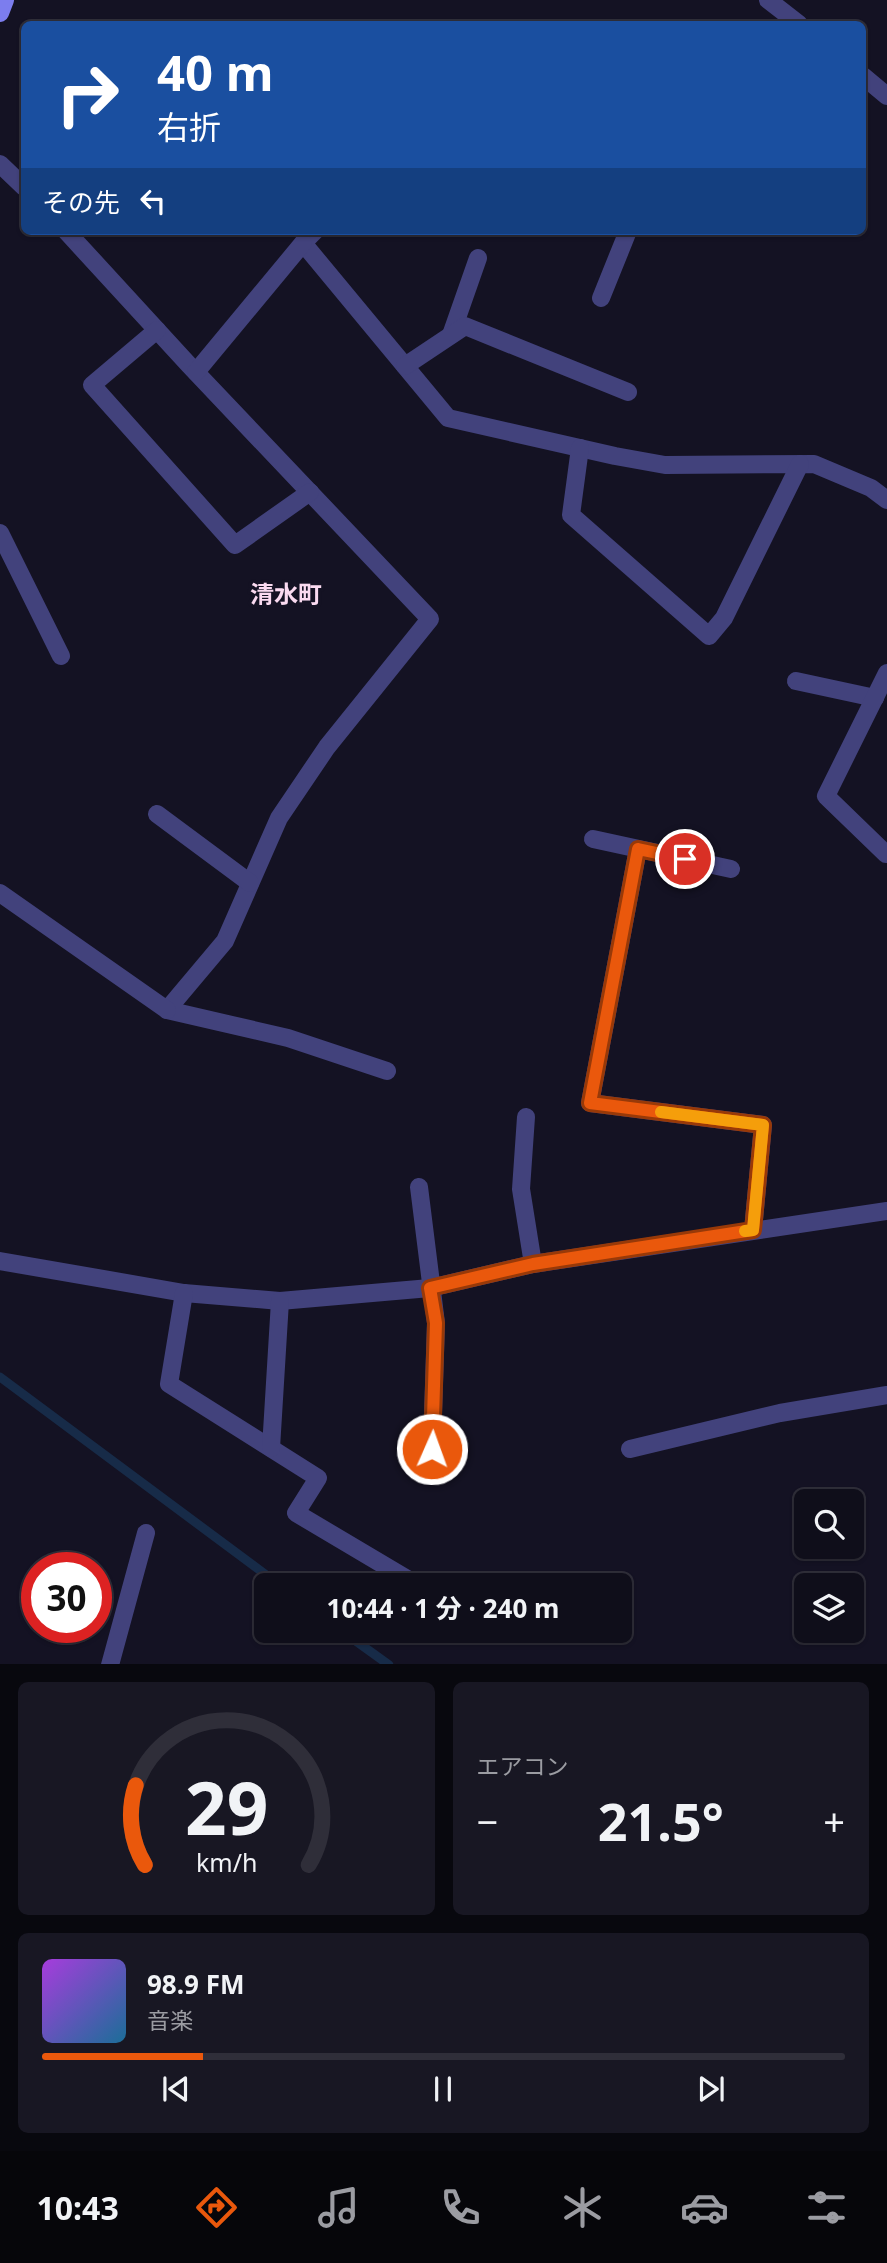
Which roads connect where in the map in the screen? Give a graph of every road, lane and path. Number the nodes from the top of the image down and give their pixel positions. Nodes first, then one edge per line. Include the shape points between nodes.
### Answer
1 (5, 0) edge
2 (768, 0) edge
3 (0, 13) edge
4 (795, 21) edge
5 (866, 78) edge
6 (887, 96) edge
7 (0, 164) edge
8 (21, 184) edge
9 (70, 235) edge
10 (626, 235) edge
11 (309, 237) edge
12 (478, 258) dead end
13 (601, 298) dead end
14 (157, 330) junction
15 (452, 335) junction
16 (405, 366) junction
17 (196, 372) junction
18 (628, 392) dead end
19 (580, 448) junction
20 (800, 464) junction
21 (310, 492) junction
22 (887, 500) edge
23 (0, 533) edge
24 (61, 656) dead end
25 (887, 673) edge
26 (796, 681) dead end
27 (874, 698) junction
28 (157, 814) dead end
29 (593, 839) dead end
30 (638, 849) junction
31 (886, 854) edge
32 (731, 869) dead end
33 (250, 883) junction
34 (0, 893) edge
35 (167, 1010) junction
36 (387, 1071) dead end
37 (526, 1116) dead end
38 (419, 1187) dead end
39 (887, 1211) edge
40 (753, 1230) junction
41 (0, 1261) edge
42 (533, 1264) junction
43 (430, 1288) junction
44 (184, 1293) junction
45 (281, 1301) junction
46 (887, 1395) edge
47 (271, 1448) junction
48 (630, 1449) dead end
49 (431, 1474) dead end
50 (146, 1533) dead end
51 (397, 1573) edge
52 (110, 1664) edge

1 - 3 street
2 - 4 street
5 - 6 street
7 - 8 street
9 - 14 street
10 - 13 street
11 - 16 street
11 - 17 street
12 - 15 street
14 - 17 street
14 - 21 street via 92,385 236,545
15 - 16 street
15 - 18 street via 465,326
16 - 19 street via 448,418
17 - 21 street
19 - 20 street via 666,465
19 - 20 street via 571,515 709,636 724,618
20 - 22 street via 838,473
21 - 33 street via 430,620 327,747 279,818
23 - 24 street
25 - 27 street
26 - 27 street
27 - 31 street via 826,796
28 - 33 street
29 - 30 street
30 - 32 street
30 - 40 street via 590,1103 763,1125
33 - 35 street via 225,941
34 - 35 street
35 - 36 street via 288,1038
37 - 42 street via 522,1189
38 - 43 street
39 - 40 street
40 - 42 street
41 - 44 street
42 - 43 street
43 - 45 street
43 - 49 street via 436,1323
44 - 45 street
44 - 47 street via 169,1384
45 - 47 street
46 - 48 street via 780,1413
47 - 51 street via 318,1478 296,1513
50 - 52 street

